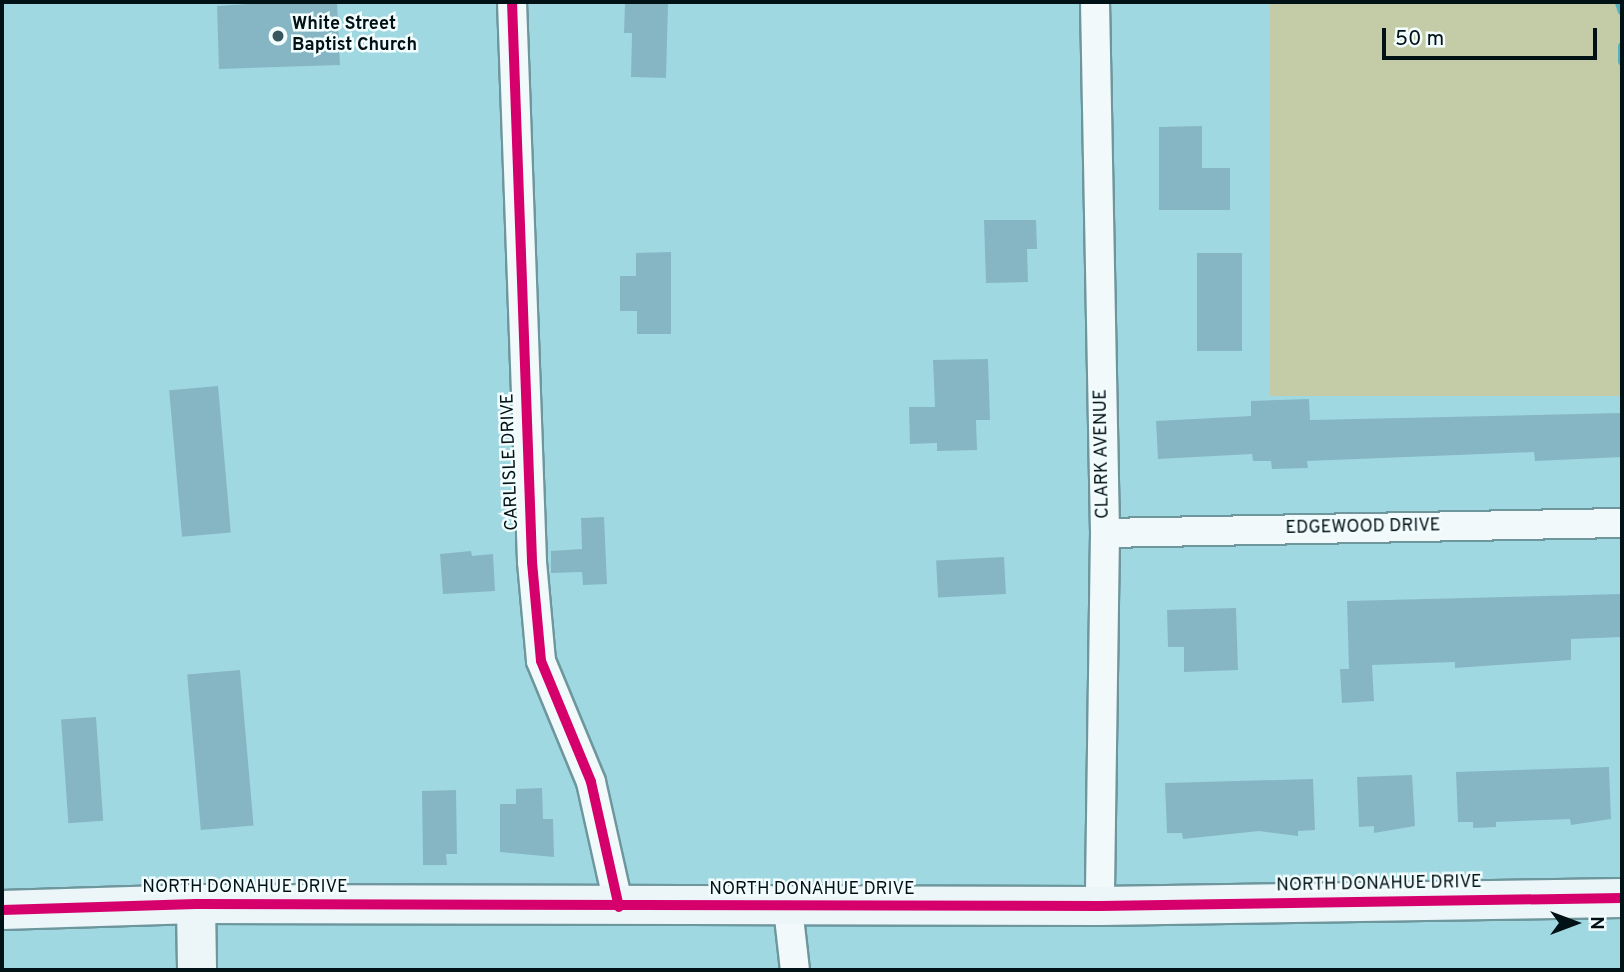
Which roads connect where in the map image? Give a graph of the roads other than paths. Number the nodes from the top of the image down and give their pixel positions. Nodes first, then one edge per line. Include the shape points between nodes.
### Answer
1 (512, 2) edge
2 (1095, 2) edge
3 (1622, 523) edge
4 (1105, 533) junction
5 (1622, 898) edge
6 (196, 904) junction
7 (1100, 906) junction
8 (619, 907) junction
9 (789, 908) junction
10 (2, 910) edge
11 (197, 970) edge
12 (795, 970) edge

1 - 8 street, CARLISLE DRIVE via 532,562 541,662 592,782
2 - 4 street, CLARK AVENUE
3 - 4 street, EDGEWOOD DRIVE
4 - 7 street, CLARK AVENUE
5 - 7 street, NORTH DONAHUE DRIVE
6 - 8 street, NORTH DONAHUE DRIVE
6 - 10 street, NORTH DONAHUE DRIVE
6 - 11 street
7 - 9 street, NORTH DONAHUE DRIVE
8 - 9 street, NORTH DONAHUE DRIVE
9 - 12 street

